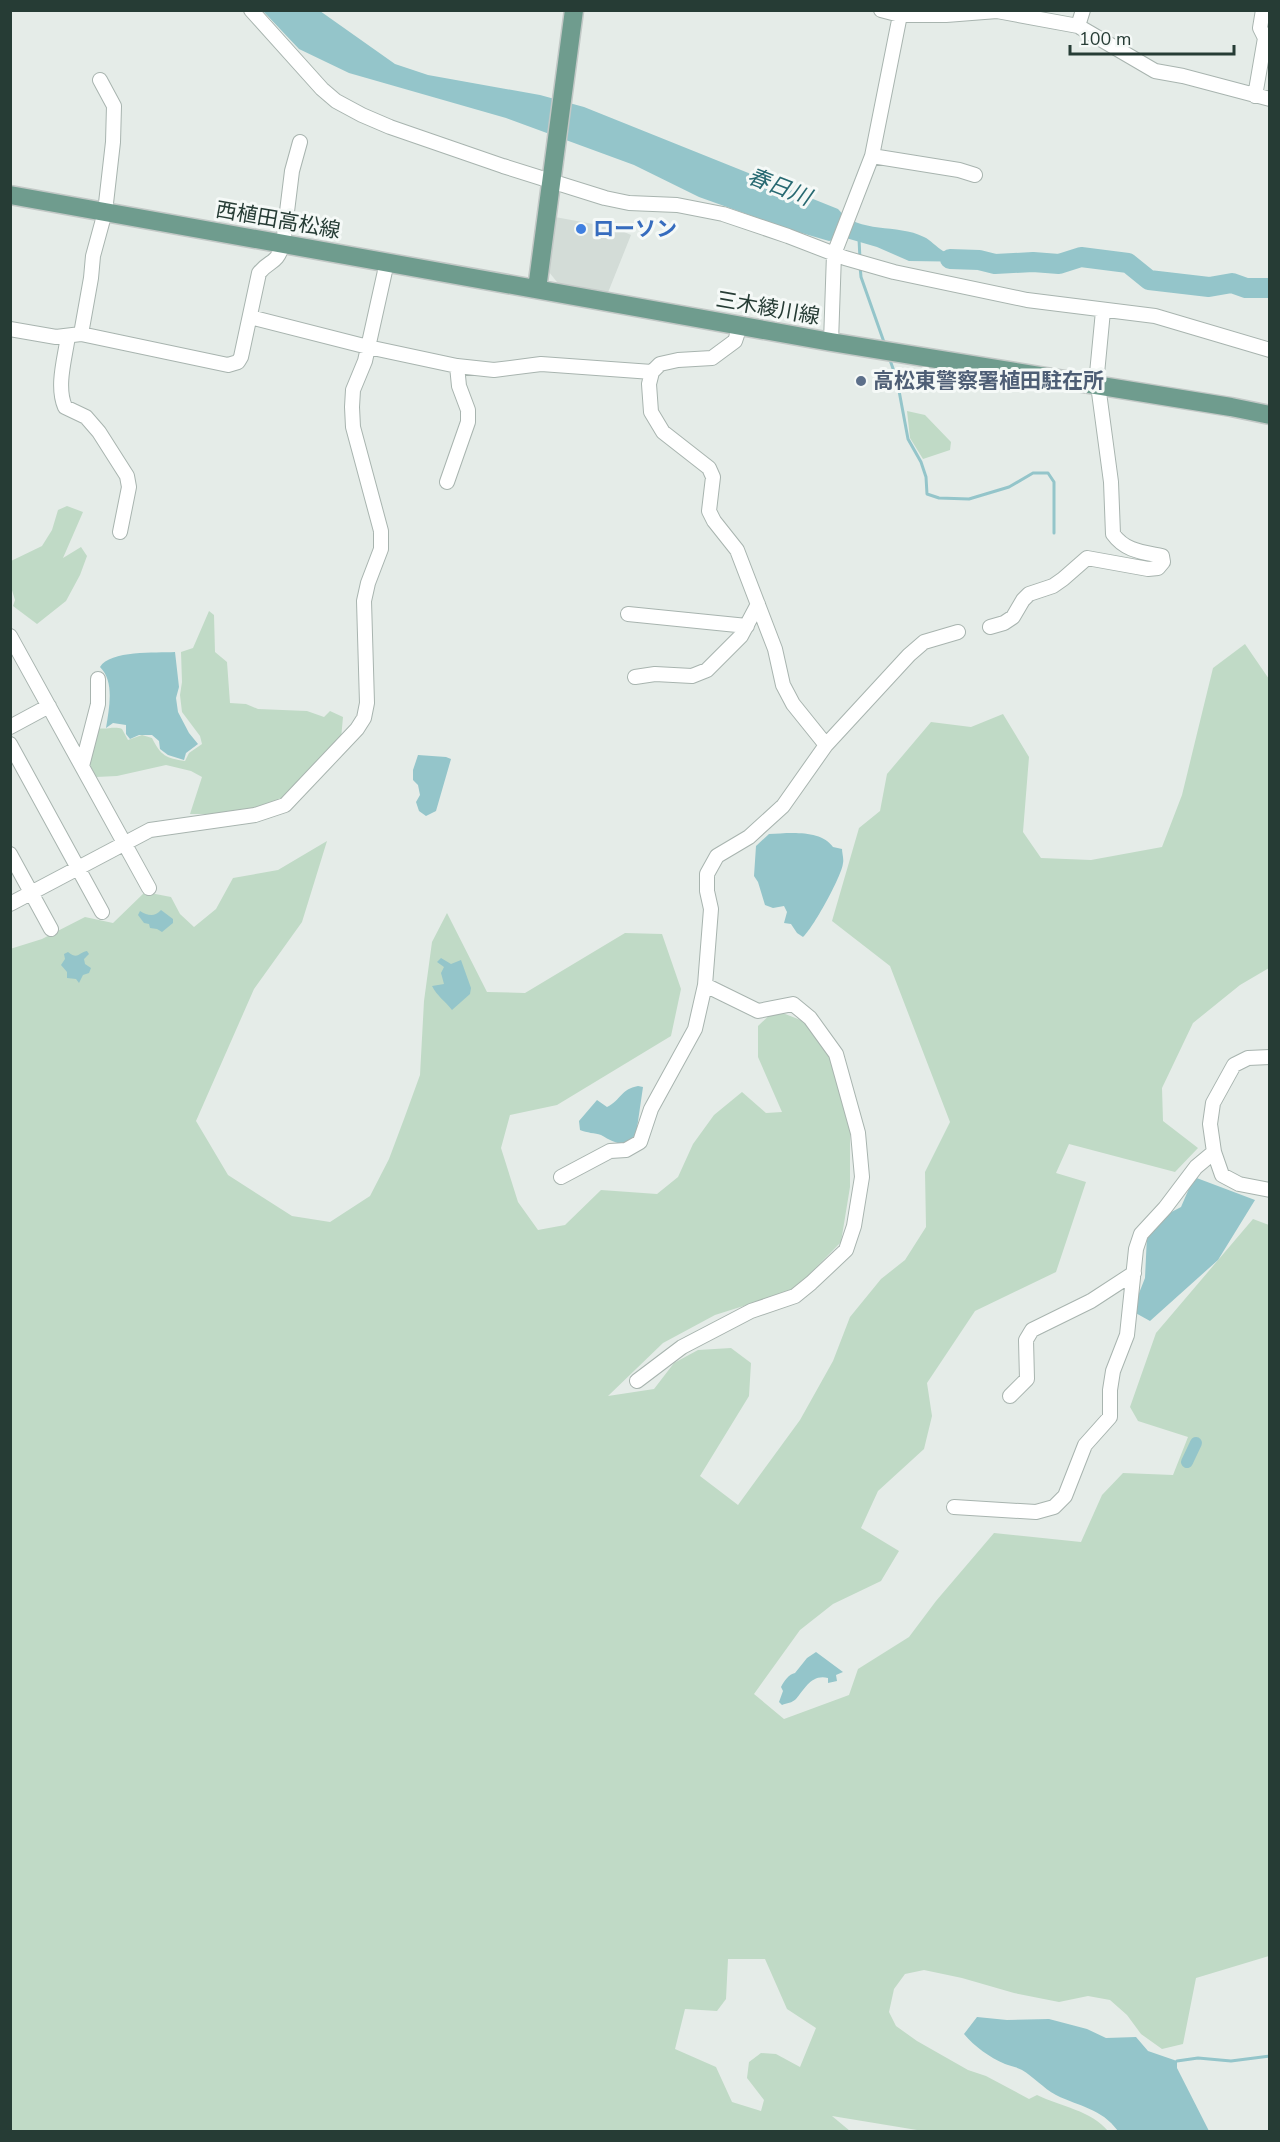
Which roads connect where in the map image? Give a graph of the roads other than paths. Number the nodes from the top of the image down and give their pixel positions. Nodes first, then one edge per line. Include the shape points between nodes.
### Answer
1 (251, 10) edge
2 (574, 10) edge
3 (881, 10) edge
4 (1083, 10) edge
5 (1263, 10) edge
6 (901, 13) edge
7 (1078, 26) junction
8 (100, 80) dead end
9 (1255, 96) junction
10 (1269, 99) edge
11 (300, 142) dead end
12 (872, 156) junction
13 (975, 175) dead end
14 (552, 181) junction
15 (10, 195) edge
16 (105, 212) junction
17 (283, 244) junction
18 (835, 251) junction
19 (387, 262) junction
20 (537, 290) junction
21 (1103, 310) junction
22 (250, 317) junction
23 (740, 326) junction
24 (10, 329) edge
25 (74, 335) junction
26 (831, 342) junction
27 (368, 347) junction
28 (1269, 350) edge
29 (458, 366) junction
30 (652, 372) junction
31 (1097, 384) junction
32 (1269, 415) edge
33 (447, 483) dead end
34 (120, 532) dead end
35 (758, 604) junction
36 (628, 614) dead end
37 (747, 626) junction
38 (990, 627) dead end
39 (958, 632) dead end
40 (10, 636) edge
41 (635, 677) dead end
42 (98, 678) dead end
43 (49, 706) junction
44 (10, 727) edge
45 (10, 744) edge
46 (826, 745) junction
47 (82, 766) junction
48 (125, 843) junction
49 (10, 854) edge
50 (78, 868) junction
51 (149, 888) dead end
52 (32, 893) junction
53 (10, 904) edge
54 (102, 912) dead end
55 (51, 929) dead end
56 (705, 985) junction
57 (1269, 1057) edge
58 (1214, 1152) junction
59 (561, 1177) dead end
60 (1269, 1190) edge
61 (1134, 1273) junction
62 (638, 1382) dead end
63 (1010, 1396) dead end
64 (954, 1507) dead end

1 - 14 street via 322,89 348,108 390,127
2 - 14 main road
3 - 6 street
4 - 7 street
5 - 9 street via 1260,28 1265,38
6 - 7 street via 997,11
6 - 12 street
7 - 9 street via 1155,71
8 - 16 street via 114,106
9 - 10 street
11 - 17 street via 292,171
12 - 13 street
12 - 18 street
14 - 18 street via 629,203 677,205 723,214
14 - 20 main road
15 - 16 main road, 西植田高松線
16 - 17 main road, 西植田高松線
16 - 25 street
17 - 19 main road, 西植田高松線
17 - 22 street via 273,263 259,273
18 - 21 street via 894,272 1027,300
18 - 26 street
19 - 20 main road, 西植田高松線
19 - 27 street
20 - 23 main road, 三木綾川線
21 - 28 street via 1155,316
21 - 31 street
22 - 25 street via 241,357 228,365
22 - 27 street
23 - 26 main road, 三木綾川線
23 - 30 street via 735,341 712,358 660,364
24 - 25 street via 56,337
25 - 34 street via 62,380 62,400 65,406 86,417 128,476
26 - 31 main road, 三木綾川線
27 - 29 street
27 - 48 street via 353,390 352,407 353,427 381,531 381,549 364,601 364,718 285,805 255,815 150,830
29 - 30 street via 494,370 541,364
29 - 33 street via 468,422
30 - 35 street via 651,412 663,432 709,468 713,477 709,511 737,550
31 - 32 main road, 三木綾川線
31 - 38 street via 1113,534 1130,549 1162,556 1163,562 1158,568 1148,569 1087,558 1058,583 1029,594 1013,617
35 - 37 street
35 - 46 street via 783,685
36 - 37 street
37 - 41 street via 707,670 692,676
39 - 46 street via 924,642
40 - 43 street
42 - 47 street via 98,704
43 - 44 street
43 - 47 street
45 - 50 street
46 - 56 street via 783,806 749,837 717,856 707,874 711,909
47 - 48 street
48 - 50 street
48 - 51 street
49 - 52 street
50 - 52 street
50 - 54 street
52 - 53 street
52 - 55 street
56 - 59 street via 695,1029 651,1109 640,1142 626,1150 610,1151
56 - 62 street via 758,1011 793,1005 826,1038 837,1054 858,1133 862,1177 859,1197 846,1250 811,1283 795,1296 751,1311 682,1347
57 - 58 street via 1248,1058 1234,1065 1213,1103 1210,1124
58 - 60 street via 1222,1175 1239,1184
58 - 61 street via 1196,1167 1142,1234
61 - 63 street via 1091,1301 1032,1330 1026,1340 1027,1379
61 - 64 street via 1127,1335 1113,1371 1110,1417 1085,1444 1065,1496 1054,1507 1036,1512

